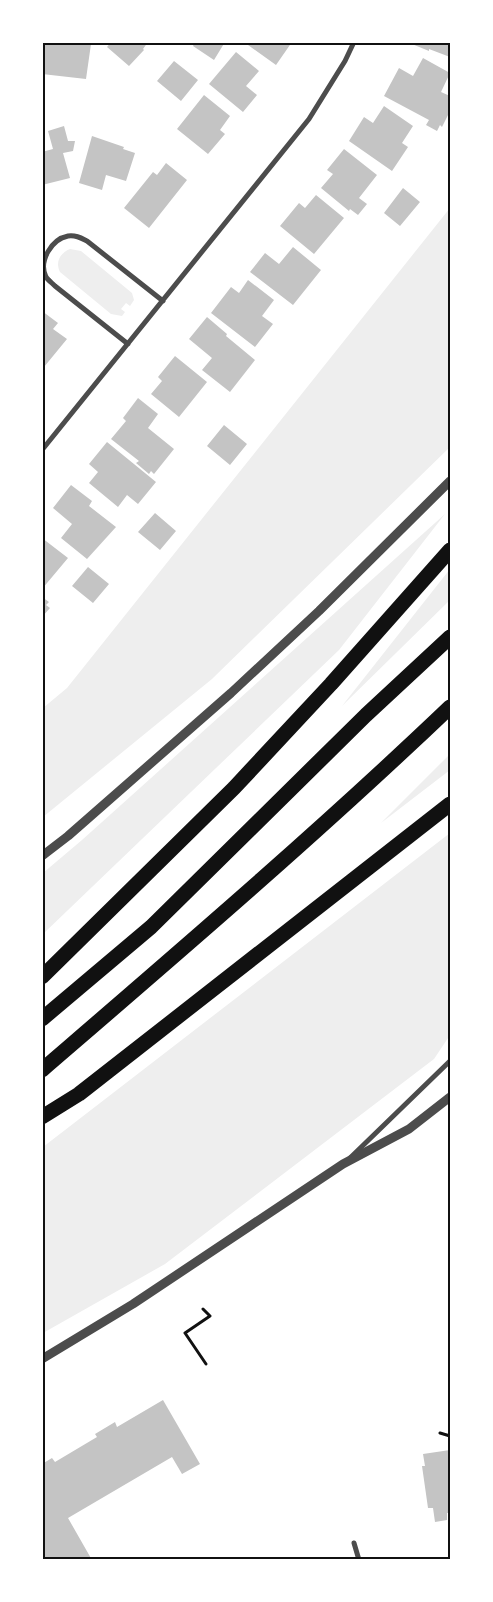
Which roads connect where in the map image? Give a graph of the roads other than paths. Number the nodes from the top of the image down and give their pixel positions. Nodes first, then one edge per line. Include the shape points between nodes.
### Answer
1 (354, 42) edge
2 (163, 301) junction
3 (128, 344) junction
4 (42, 450) edge
5 (450, 481) edge
6 (450, 550) edge
7 (450, 637) edge
8 (450, 707) edge
9 (450, 804) edge
10 (42, 856) edge
11 (42, 977) edge
12 (42, 1019) edge
13 (450, 1061) edge
14 (42, 1070) edge
15 (450, 1097) edge
16 (42, 1117) edge
17 (343, 1164) junction
18 (42, 1359) edge
19 (354, 1543) dead end
20 (358, 1560) edge

1 - 2 street via 309,119
2 - 3 street
2 - 3 street via 79,236 59,240 50,248 44,258 46,277
3 - 4 street
5 - 10 street via 319,611 231,692
6 - 11 highway via 332,684 234,788
7 - 12 highway via 151,927
8 - 14 highway via 381,772
9 - 16 highway via 79,1094
13 - 17 street
15 - 17 street via 409,1130
17 - 18 street via 134,1304
19 - 20 street

